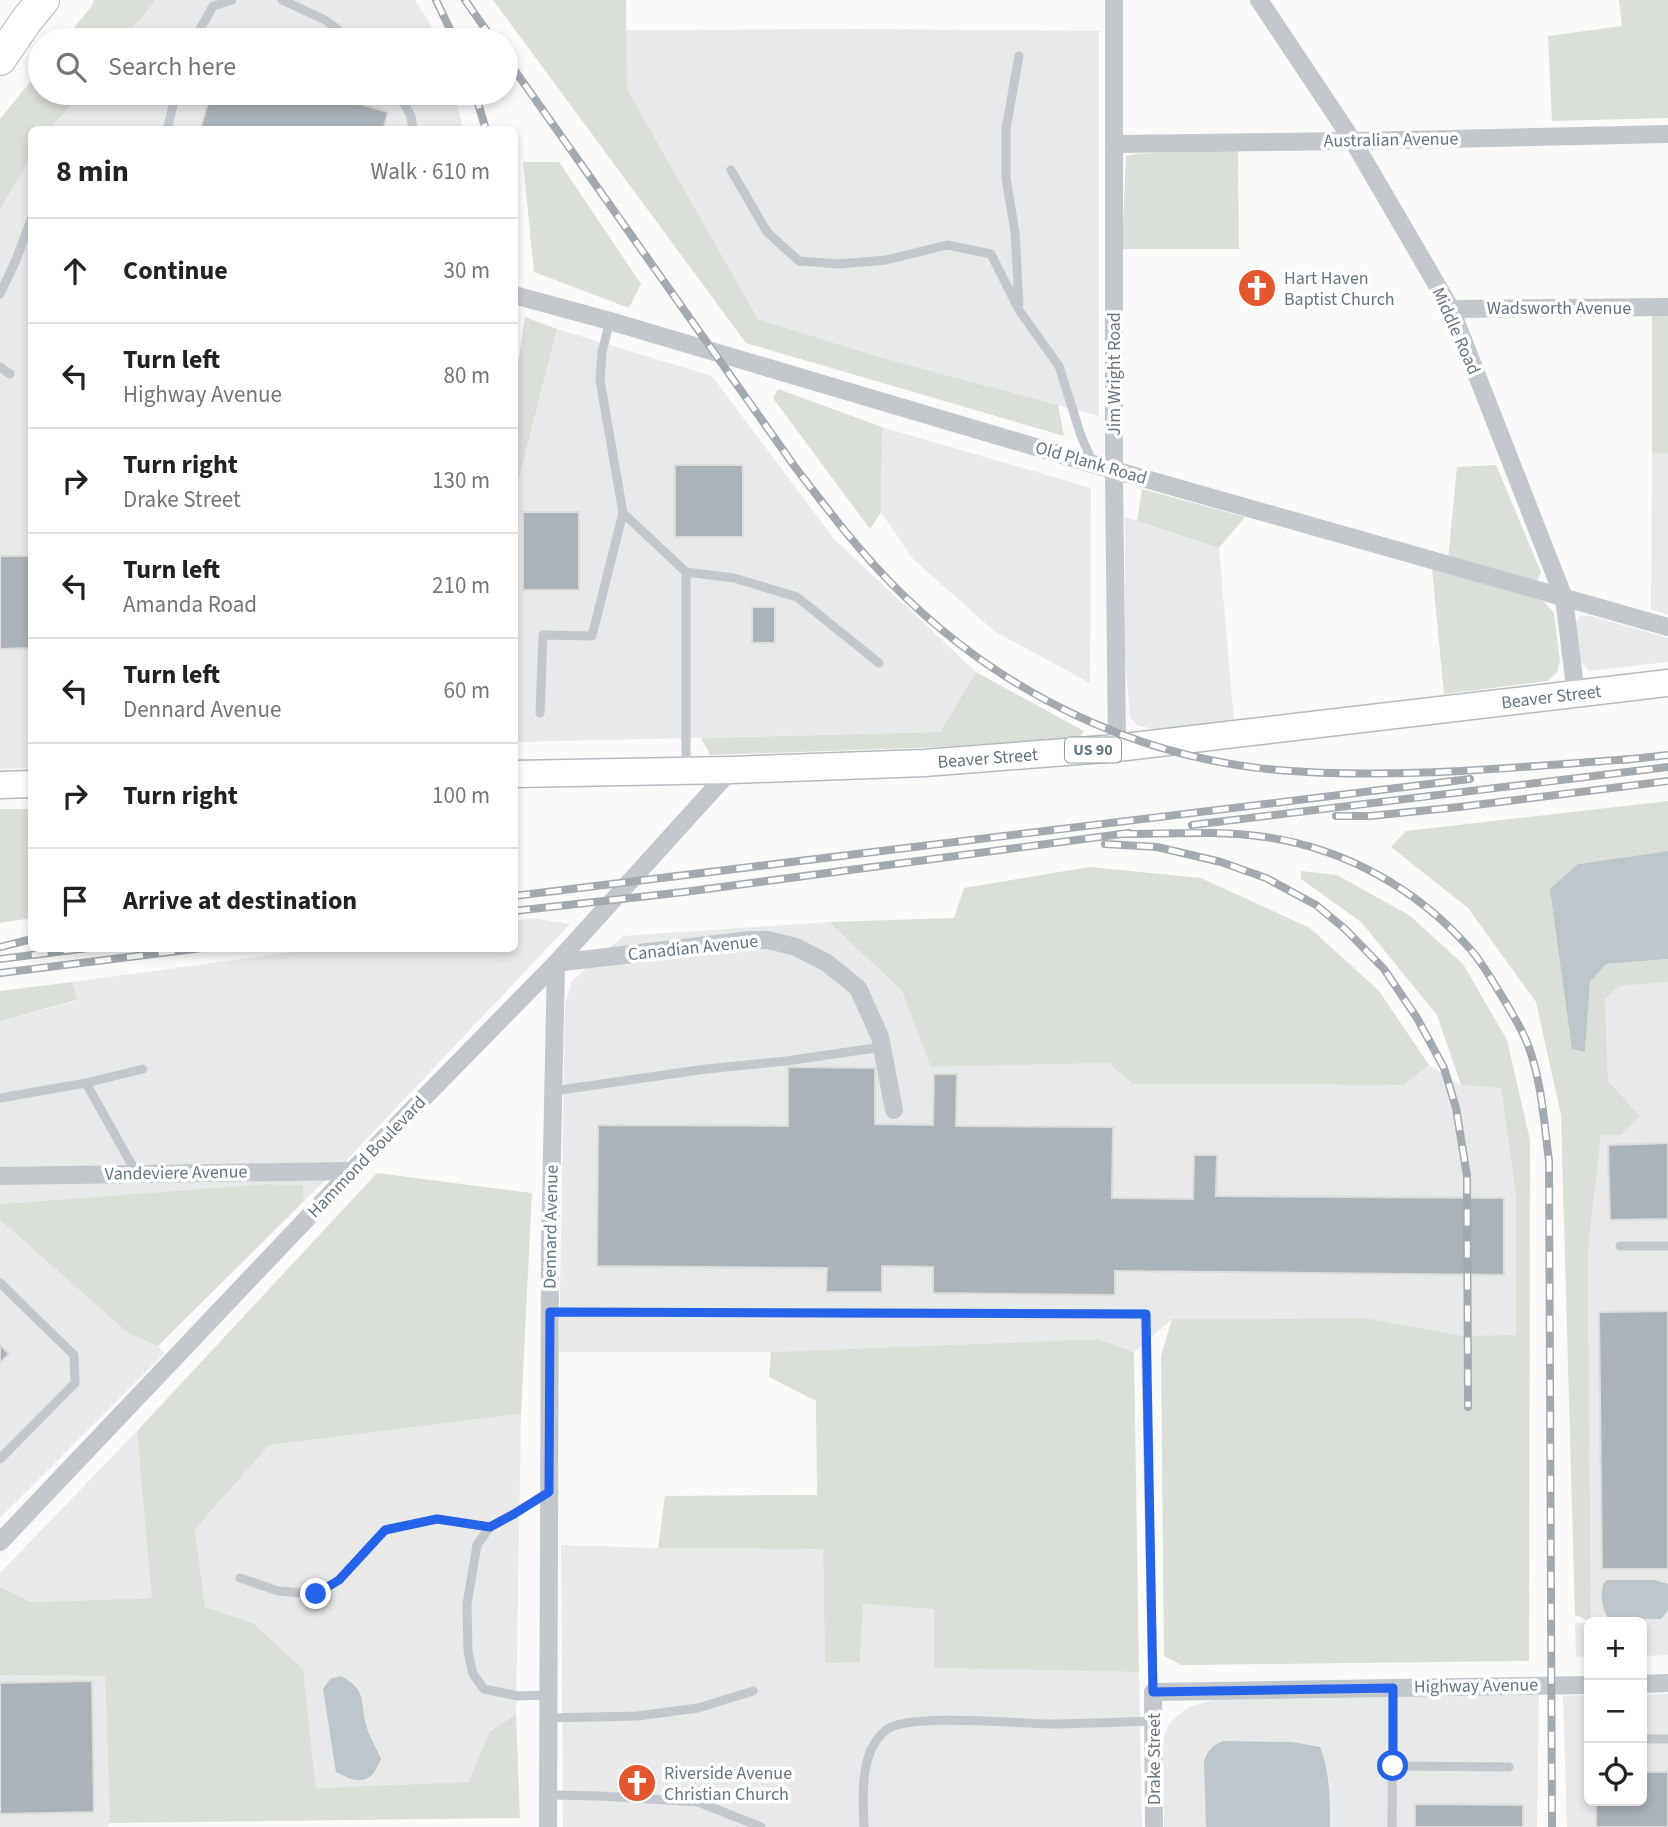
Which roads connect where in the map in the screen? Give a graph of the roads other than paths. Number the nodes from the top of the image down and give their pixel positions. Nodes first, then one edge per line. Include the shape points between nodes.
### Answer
1 (43, 0) edge
2 (232, 0) edge
3 (282, 0) edge
4 (1114, 0) edge
5 (1259, 0) edge
6 (201, 28) edge
7 (336, 28) edge
8 (1019, 56) dead end
9 (0, 59) edge
10 (173, 105) edge
11 (405, 105) edge
12 (168, 126) edge
13 (412, 126) edge
14 (1668, 134) edge
15 (1353, 141) junction
16 (1114, 144) junction
17 (731, 170) dead end
18 (28, 228) edge
19 (0, 294) edge
20 (518, 296) edge
21 (1668, 307) edge
22 (1451, 309) junction
23 (1019, 310) junction
24 (610, 321) junction
25 (0, 367) edge
26 (10, 374) dead end
27 (1093, 464) junction
28 (1114, 470) junction
29 (623, 513) junction
30 (685, 572) junction
31 (1564, 598) junction
32 (1668, 627) edge
33 (878, 663) dead end
34 (1668, 683) edge
35 (1576, 695) junction
36 (540, 713) dead end
37 (1117, 748) junction
38 (731, 769) junction
39 (686, 771) junction
40 (518, 774) edge
41 (0, 785) edge
42 (28, 785) edge
43 (556, 963) junction
44 (881, 1047) junction
45 (143, 1069) dead end
46 (86, 1083) junction
47 (553, 1091) junction
48 (0, 1098) edge
49 (894, 1110) dead end
50 (352, 1171) junction
51 (137, 1174) junction
52 (0, 1176) edge
53 (1620, 1246) dead end
54 (1668, 1246) edge
55 (0, 1283) edge
56 (550, 1312) junction
57 (0, 1459) edge
58 (549, 1492) junction
59 (490, 1527) junction
60 (2, 1535) edge
61 (240, 1578) dead end
62 (1668, 1683) edge
63 (1647, 1684) edge
64 (1584, 1685) edge
65 (1393, 1688) junction
66 (753, 1691) dead end
67 (1153, 1692) junction
68 (548, 1695) junction
69 (548, 1718) junction
70 (1154, 1721) junction
71 (1647, 1739) edge
72 (1668, 1739) edge
73 (1393, 1766) junction
74 (1509, 1767) dead end
75 (548, 1795) junction
76 (548, 1827) edge
77 (761, 1827) edge
78 (864, 1827) edge
79 (1154, 1827) edge
80 (1392, 1827) edge

1 - 9 highway
2 - 6 lane via 213,6
3 - 7 lane
4 - 16 street, Jim Wright Road
5 - 15 street, Middle Road
8 - 23 lane via 1006,129 1006,178 1015,232
10 - 12 lane
11 - 13 lane
14 - 15 street, Australian Avenue
15 - 16 street, Australian Avenue
15 - 22 street, Middle Road
16 - 28 street, Jim Wright Road
17 - 23 lane via 767,232 799,261 886,260 947,245 991,254
18 - 19 lane
20 - 24 street, Old Plank Road
21 - 22 street, Wadsworth Avenue
22 - 31 street, Middle Road
23 - 27 lane via 1059,366
24 - 27 street, Old Plank Road
24 - 29 lane via 600,380
25 - 26 lane
27 - 28 street, Old Plank Road
28 - 31 street, Old Plank Road
28 - 37 street, Jim Wright Road
29 - 30 lane
29 - 36 lane via 592,636 543,635
30 - 33 lane via 734,578 797,597
30 - 39 lane
31 - 32 street, Old Plank Road
31 - 35 street, Middle Road
34 - 35 main road, Beaver Street / US 90
35 - 37 main road, Beaver Street / US 90
37 - 38 main road, Beaver Street / US 90 via 924,763
38 - 39 main road, Beaver Street / US 90
38 - 43 street, Hammond Boulevard
39 - 40 main road, Beaver Street / US 90
41 - 42 main road
43 - 44 street, Canadian Avenue via 750,940 783,943 827,963 858,988
43 - 47 street, Dennard Avenue
43 - 50 street, Hammond Boulevard
44 - 47 lane
44 - 49 street, Canadian Avenue
45 - 46 lane
46 - 48 lane
46 - 51 lane
47 - 56 street, Dennard Avenue
50 - 51 street, Vandeviere Avenue
50 - 60 street, Hammond Boulevard
51 - 52 street, Vandeviere Avenue
53 - 54 lane
55 - 57 lane via 74,1355 75,1383
56 - 58 street, Dennard Avenue
56 - 67 lane, Drake Street via 1146,1314
58 - 59 lane
58 - 68 street, Dennard Avenue
59 - 61 lane via 437,1519 385,1530 339,1580 316,1594 278,1591
59 - 68 lane via 477,1545 467,1604 473,1674 484,1689 494,1692
62 - 63 street
64 - 65 street, Highway Avenue
65 - 67 street, Highway Avenue
65 - 73 lane
66 - 69 lane via 698,1709
67 - 70 street, Drake Street
68 - 69 street, Dennard Avenue
69 - 75 street, Dennard Avenue
70 - 78 lane via 898,1724 881,1735 869,1758
70 - 79 street, Drake Street
71 - 72 lane
73 - 74 lane
73 - 80 lane
75 - 76 street, Dennard Avenue
75 - 77 lane via 698,1802

